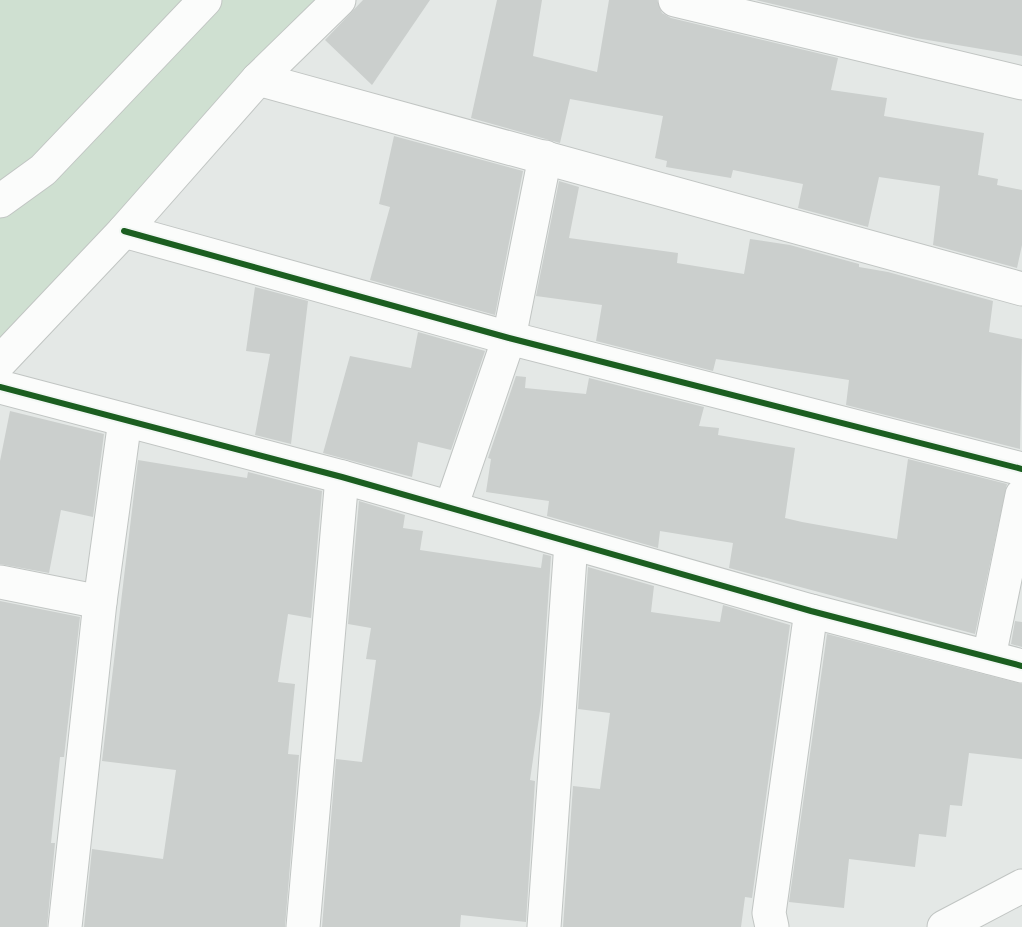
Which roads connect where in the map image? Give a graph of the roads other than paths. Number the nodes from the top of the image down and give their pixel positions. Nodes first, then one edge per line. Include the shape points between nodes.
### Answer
1 (205, 0) edge
2 (339, 0) edge
3 (675, 0) edge
4 (258, 79) junction
5 (1022, 83) edge
6 (545, 157) junction
7 (0, 201) edge
8 (124, 231) junction
9 (1022, 289) edge
10 (509, 338) junction
11 (0, 362) edge
12 (0, 387) edge
13 (125, 420) junction
14 (1022, 469) edge
15 (342, 477) junction
16 (1022, 495) edge
17 (451, 507) junction
18 (571, 543) junction
19 (0, 582) edge
20 (100, 602) junction
21 (811, 611) junction
22 (989, 657) junction
23 (1022, 666) edge
24 (1022, 886) edge
25 (65, 927) edge
26 (303, 927) edge
27 (544, 927) edge
28 (772, 927) edge
29 (944, 927) edge

1 - 7 street via 43,170
2 - 4 street
3 - 5 street
4 - 6 street
4 - 8 street
6 - 9 street
6 - 10 street
8 - 10 street
8 - 11 street
10 - 14 street
10 - 17 street
12 - 13 street
13 - 15 street
13 - 20 street
15 - 17 street
15 - 26 street
16 - 22 street
17 - 18 street
18 - 21 street
18 - 27 street
19 - 20 street
20 - 25 street
21 - 22 street
21 - 28 street via 769,913
22 - 23 street
24 - 29 street

